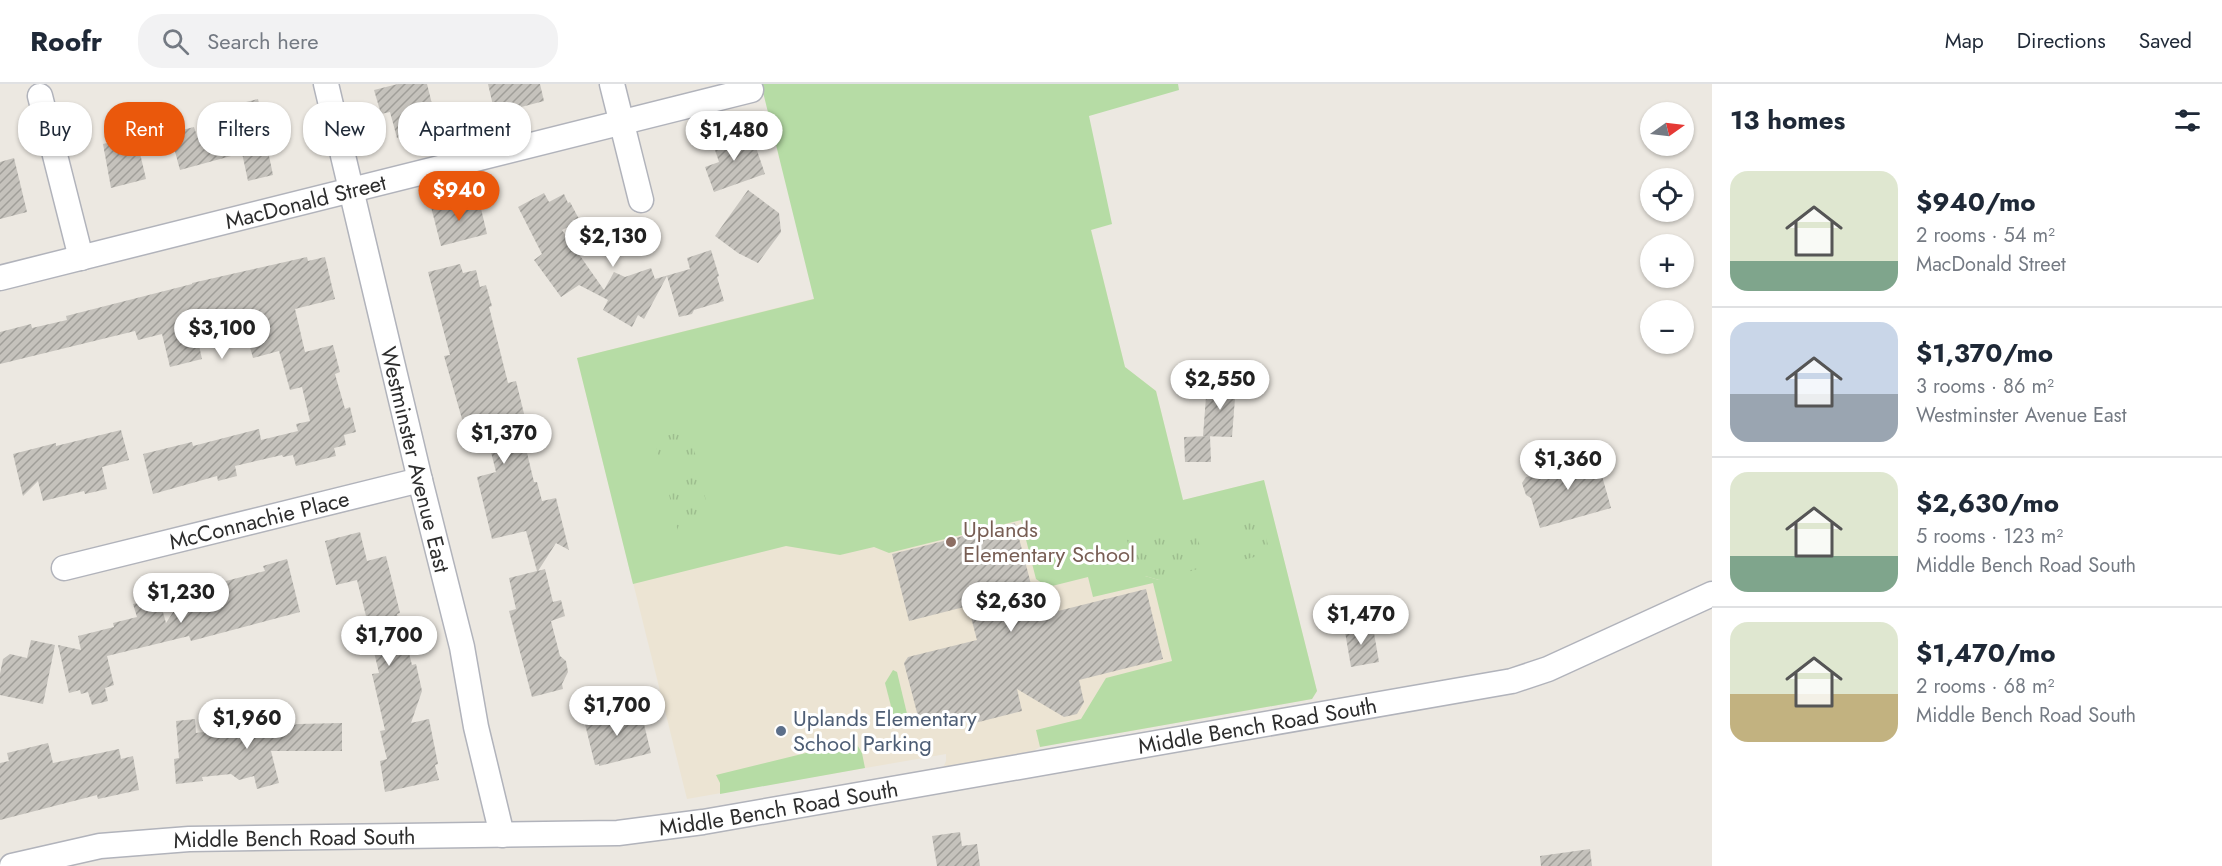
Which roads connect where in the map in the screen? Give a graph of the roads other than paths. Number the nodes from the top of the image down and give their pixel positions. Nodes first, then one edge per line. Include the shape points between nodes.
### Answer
1 (326, 84) edge
2 (612, 84) edge
3 (751, 90) dead end
4 (40, 96) dead end
5 (621, 123) junction
6 (350, 191) junction
7 (640, 200) dead end
8 (81, 258) junction
9 (0, 278) edge
10 (420, 480) junction
11 (64, 568) dead end
12 (1712, 594) edge
13 (502, 834) junction
14 (12, 866) edge

1 - 6 street, Westminster Avenue East
2 - 5 street
3 - 5 street, MacDonald Street
4 - 8 street
5 - 6 street, MacDonald Street
5 - 7 street
6 - 8 street, MacDonald Street
6 - 10 street, Westminster Avenue East
8 - 9 street, MacDonald Street
10 - 11 street, McConnachie Place
10 - 13 street, Westminster Avenue East via 462,647 476,727
12 - 13 street, Middle Bench Road South via 1537,672 1501,683 692,824 618,833
13 - 14 street, Middle Bench Road South via 130,842

